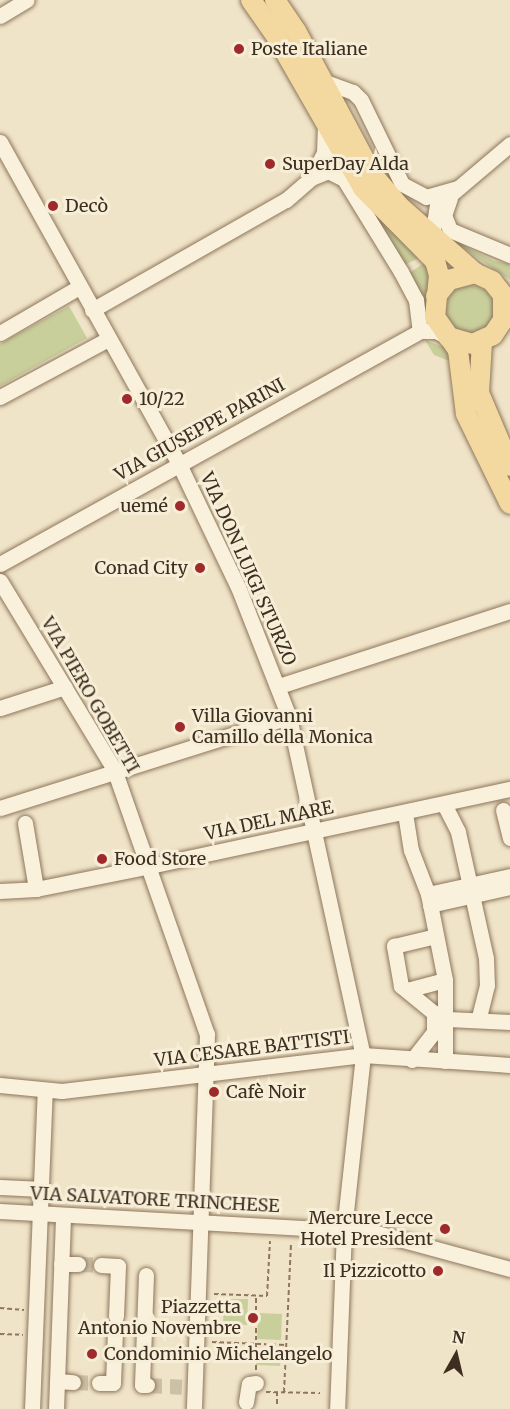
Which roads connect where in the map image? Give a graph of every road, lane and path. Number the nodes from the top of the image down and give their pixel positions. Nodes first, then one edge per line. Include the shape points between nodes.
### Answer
1 (27, 0) edge
2 (251, 0) edge
3 (275, 0) edge
4 (0, 16) edge
5 (321, 80) junction
6 (325, 122) junction
7 (0, 142) edge
8 (510, 144) edge
9 (311, 178) junction
10 (457, 188) junction
11 (436, 239) junction
12 (510, 255) edge
13 (492, 281) edge
14 (79, 287) junction
15 (435, 298) junction
16 (92, 310) junction
17 (420, 331) junction
18 (497, 331) edge
19 (0, 333) edge
20 (448, 337) junction
21 (108, 339) junction
22 (0, 397) edge
23 (179, 464) junction
24 (510, 466) edge
25 (510, 504) edge
26 (0, 564) edge
27 (0, 581) edge
28 (510, 611) edge
29 (279, 686) junction
30 (65, 687) junction
31 (0, 708) edge
32 (289, 717) junction
33 (114, 770) junction
34 (510, 789) edge
35 (444, 804) junction
36 (0, 808) edge
37 (503, 810) dead end
38 (405, 813) junction
39 (25, 823) dead end
40 (315, 831) junction
41 (510, 838) edge
42 (150, 866) junction
43 (510, 876) edge
44 (510, 887) edge
45 (36, 889) junction
46 (472, 890) junction
47 (0, 891) edge
48 (429, 899) junction
49 (436, 936) junction
50 (445, 980) junction
51 (407, 990) junction
52 (448, 1019) junction
53 (486, 1020) junction
54 (510, 1022) edge
55 (363, 1055) junction
56 (412, 1060) junction
57 (445, 1061) junction
58 (510, 1065) edge
59 (206, 1073) junction
60 (0, 1084) edge
61 (45, 1091) junction
62 (0, 1188) edge
63 (42, 1190) junction
64 (0, 1211) edge
65 (41, 1213) junction
66 (63, 1215) junction
67 (202, 1223) junction
68 (344, 1230) junction
69 (270, 1241) dead end
70 (291, 1242) dead end
71 (61, 1264) junction
72 (78, 1264) tunnel mouth
73 (101, 1265) tunnel mouth
74 (510, 1269) edge
75 (146, 1275) dead end
76 (214, 1294) dead end
77 (256, 1296) junction
78 (0, 1308) edge
79 (27, 1310) dead end
80 (116, 1316) dead end
81 (115, 1332) dead end
82 (0, 1334) edge
83 (26, 1336) dead end
84 (212, 1342) dead end
85 (255, 1344) junction
86 (286, 1346) junction
87 (99, 1383) dead end
88 (259, 1383) junction
89 (147, 1385) dead end
90 (277, 1392) junction
91 (284, 1392) junction
92 (320, 1394) dead end
93 (246, 1402) dead end
94 (277, 1404) dead end
95 (32, 1409) edge
96 (56, 1409) edge
97 (194, 1409) edge
98 (338, 1409) edge

1 - 4 street
2 - 6 main road
3 - 5 main road
5 - 10 street via 353,92 361,100 402,184 426,197
5 - 11 main road via 372,174 399,206
6 - 9 street via 324,153
6 - 15 main road via 343,159 373,202 435,261 439,276
7 - 14 street, VIA DON LUIGI STURZO
8 - 10 street
9 - 16 street via 286,200
9 - 17 street via 328,171 339,175 416,300
10 - 11 street via 436,206
10 - 12 street via 445,206 445,223 450,230
11 - 13 main road
13 - 15 main road via 449,280
13 - 18 main road via 505,306
14 - 16 street, VIA DON LUIGI STURZO
14 - 19 street
15 - 20 main road via 435,317
16 - 21 street, VIA DON LUIGI STURZO
17 - 20 street via 436,331
17 - 23 street, VIA GIUSEPPE PARINI
18 - 20 main road via 463,344
18 - 24 main road via 479,393
20 - 25 main road via 455,343 461,362 460,388 466,414
21 - 22 street
21 - 23 street, VIA DON LUIGI STURZO
23 - 26 street, VIA GIUSEPPE PARINI
23 - 29 street, VIA DON LUIGI STURZO
27 - 30 street, VIA PIERO GOBETTI
28 - 29 street
29 - 32 street, VIA DON LUIGI STURZO
30 - 31 street
30 - 33 street, VIA PIERO GOBETTI
32 - 33 street
32 - 40 street, VIA DON LUIGI STURZO
33 - 36 street
33 - 42 street, VIA PIERO GOBETTI
34 - 35 street, VIA DEL MARE
35 - 38 street, VIA DEL MARE
35 - 46 street via 458,832
37 - 41 street
38 - 40 street, VIA DEL MARE
38 - 48 street via 411,850
39 - 45 street
40 - 42 street, VIA DEL MARE
40 - 55 street, VIA DON LUIGI STURZO
42 - 45 street, VIA DEL MARE
42 - 59 street, VIA PIERO GOBETTI via 207,1034
43 - 46 street
44 - 46 street
45 - 47 street, VIA DEL MARE
46 - 48 street
46 - 53 street via 486,958
48 - 49 street
49 - 50 street
49 - 51 street via 394,946 401,986
50 - 51 street
50 - 52 street
51 - 56 street via 434,1013 432,1035
52 - 53 street
52 - 57 street
53 - 54 street
55 - 56 street, VIA CESARE BATTISTI
55 - 59 street, VIA CESARE BATTISTI
55 - 68 street, VIA DON LUIGI STURZO
56 - 57 street, VIA CESARE BATTISTI
57 - 58 street, VIA CESARE BATTISTI
59 - 61 street, VIA CESARE BATTISTI
59 - 67 street, VIA PIERO GOBETTI via 199,1212
60 - 61 street, VIA CESARE BATTISTI
61 - 63 street
62 - 63 street, VIA SALVATORE TRINCHESE
63 - 65 street
64 - 65 street, VIA SALVATORE TRINCHESE
65 - 66 street, VIA SALVATORE TRINCHESE
65 - 95 street
66 - 67 street, VIA SALVATORE TRINCHESE
66 - 71 street
67 - 68 street, VIA SALVATORE TRINCHESE
67 - 97 street, VIA PIERO GOBETTI via 189,1388
68 - 74 street, VIA SALVATORE TRINCHESE via 373,1232
68 - 98 street, VIA DON LUIGI STURZO
69 - 77 path via 267,1296
70 - 86 path
71 - 72 street
71 - 96 street via 65,1381
73 - 80 street via 118,1266
75 - 89 street via 142,1385
76 - 77 path
77 - 85 path
78 - 79 path
81 - 87 street via 113,1383
82 - 83 path
84 - 85 path
85 - 86 path
85 - 88 path via 254,1367
86 - 91 path
88 - 90 path
88 - 93 street via 249,1384
90 - 91 path
90 - 94 path
91 - 92 path

